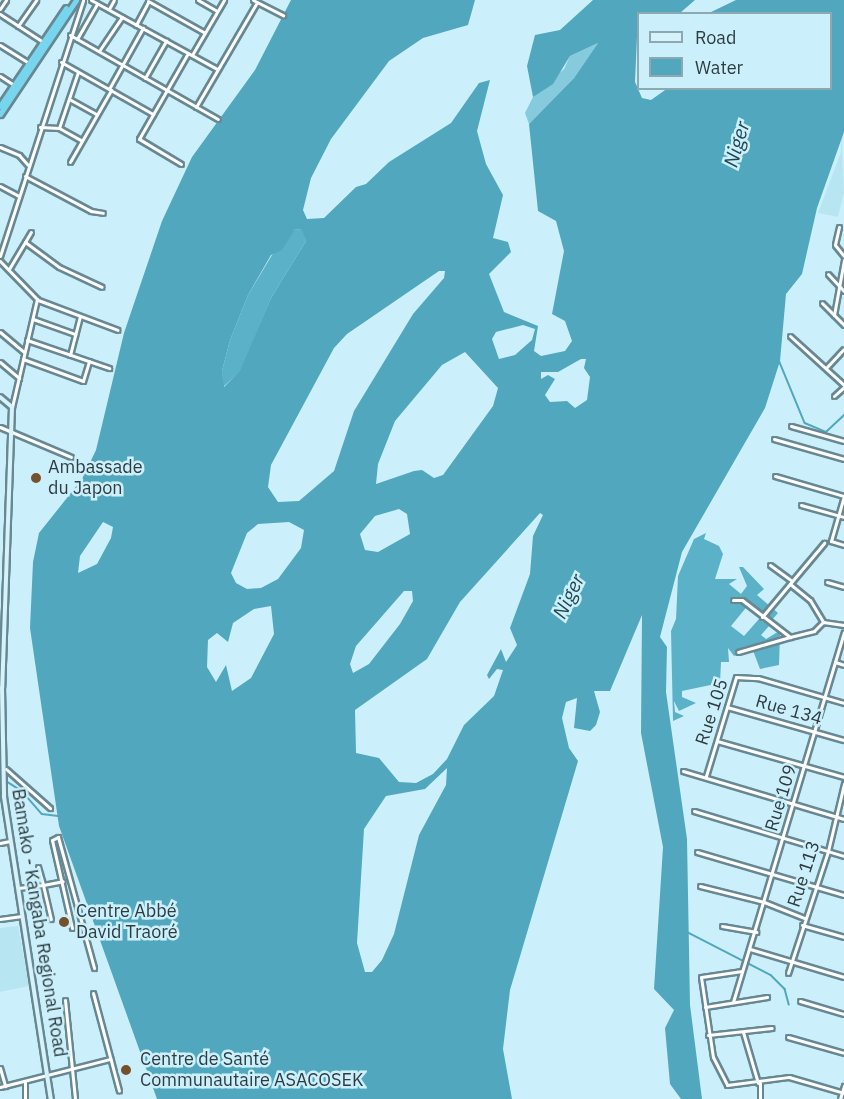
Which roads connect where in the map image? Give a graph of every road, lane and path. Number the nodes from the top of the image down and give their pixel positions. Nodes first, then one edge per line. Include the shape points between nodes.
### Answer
1 (6, 0) edge
2 (36, 0) edge
3 (74, 0) edge
4 (82, 0) edge
5 (92, 0) edge
6 (114, 0) edge
7 (198, 0) edge
8 (224, 0) edge
9 (148, 1) edge
10 (255, 1) edge
11 (97, 3) junction
12 (0, 9) edge
13 (108, 9) junction
14 (217, 11) junction
15 (0, 14) edge
16 (283, 15) dead end
17 (122, 17) junction
18 (136, 25) junction
19 (18, 26) junction
20 (143, 28) junction
21 (205, 33) junction
22 (70, 35) junction
23 (77, 39) junction
24 (166, 41) junction
25 (43, 42) junction
26 (0, 45) edge
27 (99, 51) junction
28 (190, 54) junction
29 (61, 62) junction
30 (30, 65) junction
31 (122, 65) junction
32 (217, 69) junction
33 (78, 72) junction
34 (0, 76) edge
35 (145, 78) junction
36 (14, 86) junction
37 (110, 90) junction
38 (167, 90) junction
39 (69, 99) junction
40 (0, 106) edge
41 (196, 106) junction
42 (0, 114) edge
43 (96, 114) junction
44 (153, 114) junction
45 (218, 119) dead end
46 (40, 128) junction
47 (59, 128) junction
48 (82, 141) junction
49 (0, 147) edge
50 (70, 162) dead end
51 (181, 164) dead end
52 (28, 166) junction
53 (25, 176) junction
54 (0, 186) edge
55 (19, 196) junction
56 (103, 213) dead end
57 (839, 227) dead end
58 (31, 232) dead end
59 (25, 242) junction
60 (844, 258) edge
61 (0, 259) edge
62 (9, 270) junction
63 (828, 274) dead end
64 (839, 286) junction
65 (102, 287) dead end
66 (844, 291) edge
67 (37, 300) junction
68 (822, 303) dead end
69 (834, 315) junction
70 (80, 316) junction
71 (33, 319) junction
72 (844, 325) edge
73 (118, 330) dead end
74 (0, 332) edge
75 (75, 334) junction
76 (790, 336) dead end
77 (27, 340) junction
78 (844, 349) edge
79 (24, 352) junction
80 (70, 355) junction
81 (23, 359) junction
82 (88, 361) junction
83 (0, 362) edge
84 (110, 368) dead end
85 (826, 368) junction
86 (19, 378) junction
87 (844, 386) edge
88 (834, 396) dead end
89 (0, 397) edge
90 (12, 407) junction
91 (791, 426) dead end
92 (0, 427) edge
93 (10, 432) junction
94 (774, 440) dead end
95 (844, 441) edge
96 (71, 457) dead end
97 (844, 459) edge
98 (775, 476) dead end
99 (844, 496) edge
100 (801, 505) dead end
101 (838, 516) junction
102 (844, 517) edge
103 (824, 543) dead end
104 (844, 545) edge
105 (3, 562) edge
106 (770, 565) dead end
107 (791, 582) junction
108 (827, 582) dead end
109 (844, 587) edge
110 (2, 593) edge
111 (733, 600) dead end
112 (762, 617) junction
113 (2, 622) edge
114 (823, 622) junction
115 (844, 625) edge
116 (844, 632) edge
117 (790, 637) junction
118 (738, 652) dead end
119 (1, 659) edge
120 (835, 662) junction
121 (844, 665) edge
122 (1, 688) edge
123 (824, 697) junction
124 (844, 703) edge
125 (727, 706) junction
126 (814, 731) junction
127 (844, 740) edge
128 (717, 741) junction
129 (3, 759) edge
130 (805, 766) junction
131 (5, 771) junction
132 (683, 771) dead end
133 (706, 776) junction
134 (844, 777) edge
135 (844, 784) edge
136 (794, 804) junction
137 (50, 808) dead end
138 (694, 811) dead end
139 (834, 816) junction
140 (844, 819) edge
141 (782, 839) junction
142 (10, 841) junction
143 (0, 843) edge
144 (828, 851) junction
145 (697, 852) dead end
146 (844, 856) edge
147 (38, 867) dead end
148 (772, 874) junction
149 (63, 881) junction
150 (43, 885) junction
151 (700, 886) dead end
152 (814, 886) junction
153 (18, 888) junction
154 (844, 895) edge
155 (764, 902) junction
156 (23, 916) junction
157 (804, 918) junction
158 (0, 919) edge
159 (51, 919) dead end
160 (802, 925) junction
161 (722, 926) dead end
162 (72, 928) dead end
163 (756, 932) junction
164 (844, 937) edge
165 (749, 951) junction
166 (792, 961) junction
167 (94, 968) dead end
168 (701, 971) dead end
169 (742, 971) junction
170 (788, 973) dead end
171 (701, 976) junction
172 (844, 977) edge
173 (93, 993) dead end
174 (767, 997) dead end
175 (65, 1000) dead end
176 (800, 1001) dead end
177 (733, 1002) junction
178 (705, 1007) junction
179 (844, 1014) edge
180 (772, 1028) dead end
181 (742, 1032) junction
182 (708, 1035) junction
183 (788, 1037) dead end
184 (844, 1053) edge
185 (110, 1059) junction
186 (0, 1068) edge
187 (70, 1070) junction
188 (48, 1074) junction
189 (25, 1082) junction
190 (759, 1082) junction
191 (5, 1086) junction
192 (844, 1086) edge
193 (0, 1087) edge
194 (119, 1091) dead end
195 (843, 1092) edge
196 (25, 1099) edge
197 (51, 1099) edge
198 (75, 1099) edge
199 (760, 1099) edge
200 (840, 1099) edge

1 - 12 street
2 - 19 street
3 - 25 highway
3 - 30 highway
4 - 22 street
5 - 11 street
6 - 13 street
7 - 14 street
8 - 14 street
9 - 18 street
9 - 21 street
10 - 16 street
10 - 32 street
11 - 13 street
11 - 23 street
13 - 17 street
14 - 21 street
15 - 19 street
17 - 18 street
17 - 27 street
18 - 20 street
19 - 25 street
20 - 24 street
20 - 31 street
21 - 28 street
22 - 23 street
22 - 29 street
23 - 27 street
24 - 28 street
24 - 35 street
25 - 30 highway
26 - 30 street
27 - 31 street
28 - 32 street
28 - 38 street
29 - 33 street
29 - 46 street
30 - 36 highway
30 - 42 highway
31 - 35 street
31 - 37 street
32 - 41 street
33 - 37 street
33 - 39 street
34 - 36 street
35 - 38 street
36 - 40 highway
37 - 43 street
37 - 44 street
38 - 41 street
38 - 44 street
39 - 43 street
39 - 47 street
41 - 45 street
43 - 48 street
44 - 51 street via 139,139
46 - 47 street
46 - 52 street
47 - 48 street
48 - 50 street
49 - 52 street via 19,155
52 - 53 street
53 - 55 street
53 - 56 street via 91,211
54 - 55 street
55 - 61 street
57 - 60 street via 835,245
58 - 59 street
59 - 62 street
59 - 65 street via 59,267
60 - 64 street
61 - 62 street
62 - 67 street
63 - 64 street
64 - 66 street
64 - 69 street
67 - 70 street
67 - 71 street
68 - 69 street
69 - 72 street
70 - 73 street
70 - 75 street
71 - 75 street
71 - 77 street
74 - 79 street
75 - 80 street
76 - 85 street
77 - 79 street
77 - 80 street
78 - 85 street
79 - 81 street
80 - 82 street
81 - 82 street via 83,381
81 - 86 street
82 - 84 street
83 - 86 street
85 - 87 street
86 - 90 street
87 - 88 street
89 - 90 street
90 - 93 street, Bamako - Kangaba Regional Road
91 - 95 street
92 - 93 street
93 - 96 street
93 - 105 street, Bamako - Kangaba Regional Road
94 - 97 street
98 - 99 street
99 - 101 street
100 - 101 street
101 - 102 street
101 - 104 street via 831,541
103 - 107 street
105 - 110 street, Bamako - Kangaba Regional Road
106 - 107 street
107 - 112 street
107 - 114 street via 810,600
108 - 109 street
110 - 113 street, Bamako - Kangaba Regional Road
111 - 112 street via 742,600
112 - 117 street
113 - 119 street, Bamako - Kangaba Regional Road
114 - 115 street
114 - 117 street via 814,631
116 - 120 street, Rue 109
117 - 118 street
119 - 122 street, Bamako - Kangaba Regional Road
120 - 121 street
120 - 123 street, Rue 109
122 - 129 street, Bamako - Kangaba Regional Road
123 - 124 street
123 - 125 street, Rue 105 via 758,678 736,677
123 - 126 street, Rue 109
125 - 126 street, Rue 134
125 - 128 street, Rue 105
126 - 127 street, Rue 134
126 - 130 street, Rue 109
128 - 130 street
128 - 133 street, Rue 105
129 - 131 street, Bamako - Kangaba Regional Road
130 - 134 street
130 - 136 street, Rue 109
131 - 137 street
131 - 142 street, Bamako - Kangaba Regional Road
132 - 133 street
133 - 136 street
135 - 139 street, Rue 113
136 - 139 street
136 - 141 street, Rue 109
138 - 141 street
139 - 140 street
139 - 144 street, Rue 113
141 - 144 street
141 - 148 street, Rue 109
142 - 143 street
142 - 153 street, Bamako - Kangaba Regional Road
144 - 146 street
144 - 152 street, Rue 113
145 - 148 street
147 - 150 street
148 - 152 street
148 - 155 street, Rue 109
149 - 150 street
149 - 162 street
149 - 167 street via 52,840 60,837
150 - 153 street
150 - 159 street
151 - 155 street
152 - 154 street
152 - 157 street, Rue 113
153 - 156 street, Bamako - Kangaba Regional Road
155 - 157 street
155 - 163 street, Rue 109
156 - 158 street
156 - 188 street, Bamako - Kangaba Regional Road
157 - 160 street, Rue 113
160 - 164 street
160 - 166 street, Rue 113
161 - 163 street
163 - 165 street, Rue 109
165 - 166 street
165 - 169 street, Rue 109
166 - 170 street, Rue 113
166 - 172 street
168 - 171 street
169 - 171 street
169 - 177 street, Rue 109
171 - 178 street
173 - 185 street
174 - 177 street
175 - 187 street
176 - 179 street
177 - 178 street
178 - 182 street
180 - 181 street
181 - 182 street
181 - 190 street
182 - 190 street via 726,1085
183 - 184 street
185 - 187 street
185 - 194 street
186 - 191 street
187 - 188 street
187 - 198 street
188 - 189 street
188 - 197 street, Bamako - Kangaba Regional Road
189 - 191 street
189 - 196 street
190 - 195 street via 789,1077
190 - 199 street
191 - 193 street
192 - 195 street
195 - 200 street

